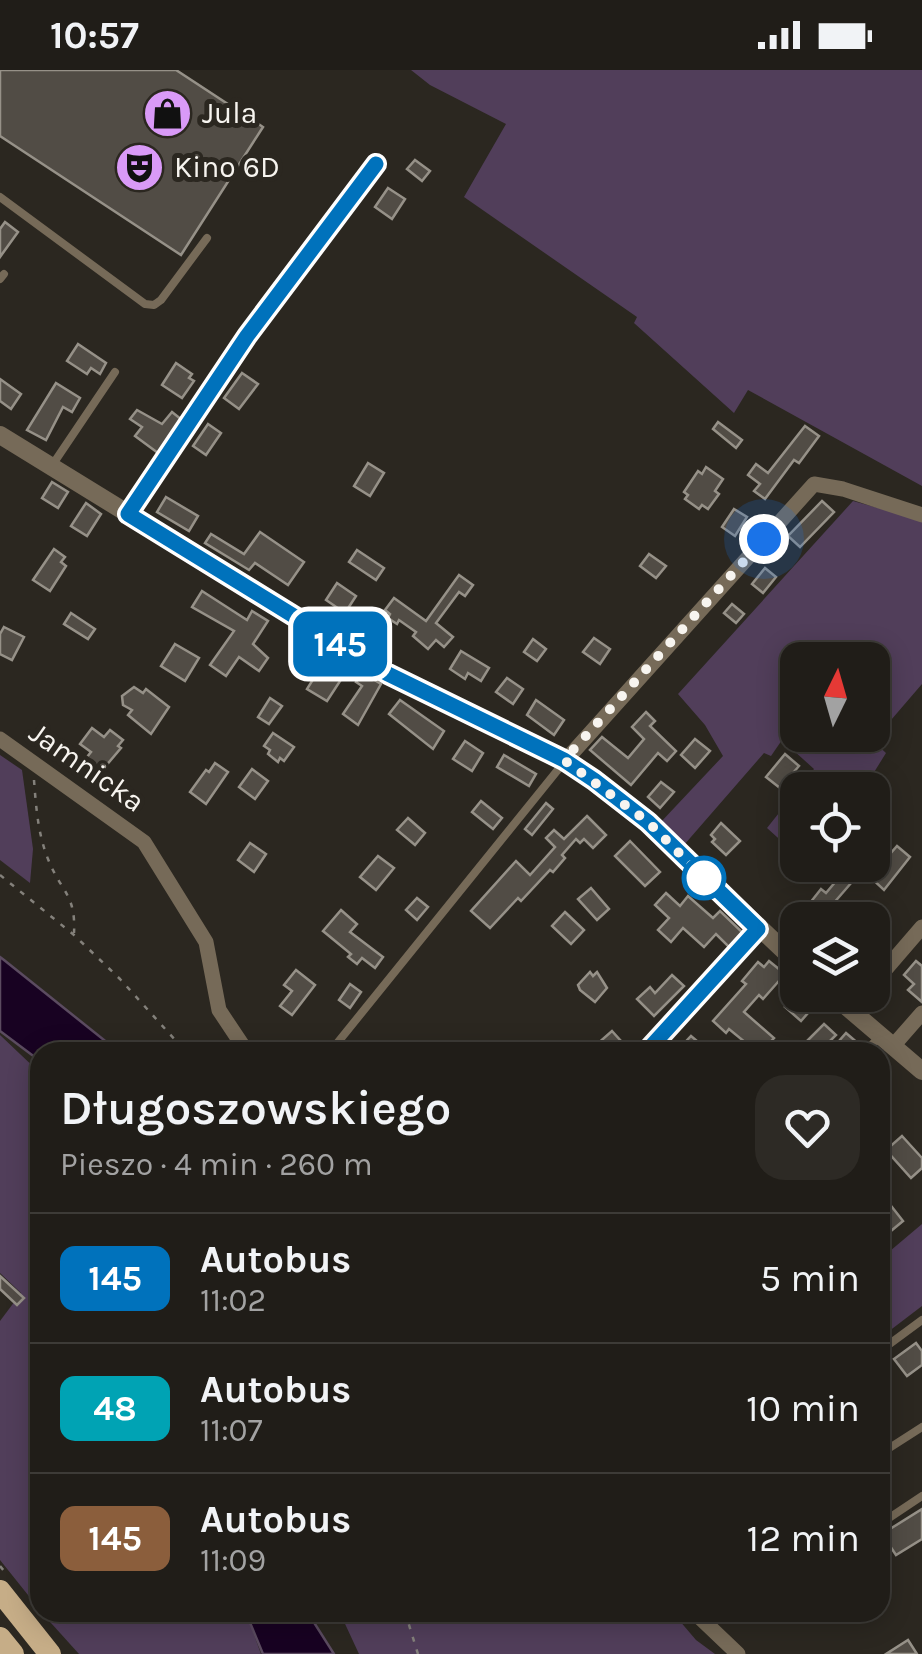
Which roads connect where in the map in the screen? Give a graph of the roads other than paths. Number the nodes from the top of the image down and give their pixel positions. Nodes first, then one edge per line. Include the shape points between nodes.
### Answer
1 (376, 164) dead end
2 (0, 197) edge
3 (207, 238) dead end
4 (115, 372) dead end
5 (0, 434) edge
6 (51, 467) junction
7 (128, 514) junction
8 (922, 515) edge
9 (0, 739) edge
10 (564, 760) junction
11 (922, 927) edge
12 (758, 929) junction
13 (780, 948) edge
14 (890, 963) edge
15 (852, 1012) edge
16 (922, 1013) edge
17 (887, 1041) joint
18 (241, 1042) edge
19 (338, 1042) edge
20 (655, 1042) edge
21 (890, 1043) edge
22 (922, 1070) edge
23 (922, 1320) edge
24 (890, 1344) edge
25 (922, 1427) edge
26 (890, 1448) edge
27 (922, 1496) edge
28 (890, 1517) edge
29 (0, 1590) edge
30 (704, 1622) edge
31 (0, 1638) edge
32 (13, 1654) edge
33 (50, 1654) edge
34 (738, 1654) edge

1 - 7 lane via 247,336
2 - 3 lane via 150,305 161,300
4 - 6 lane
5 - 6 street
6 - 7 street
7 - 10 street via 388,674
8 - 10 street via 814,484
9 - 18 street, Jamnicka via 144,842 206,942 220,1010
10 - 12 street via 648,822
10 - 19 lane
11 - 14 street
12 - 13 street
12 - 20 lane
15 - 17 street
16 - 17 street
21 - 22 street
23 - 24 lane
25 - 26 lane
27 - 28 lane
29 - 33 main road
30 - 34 street
31 - 32 main road

